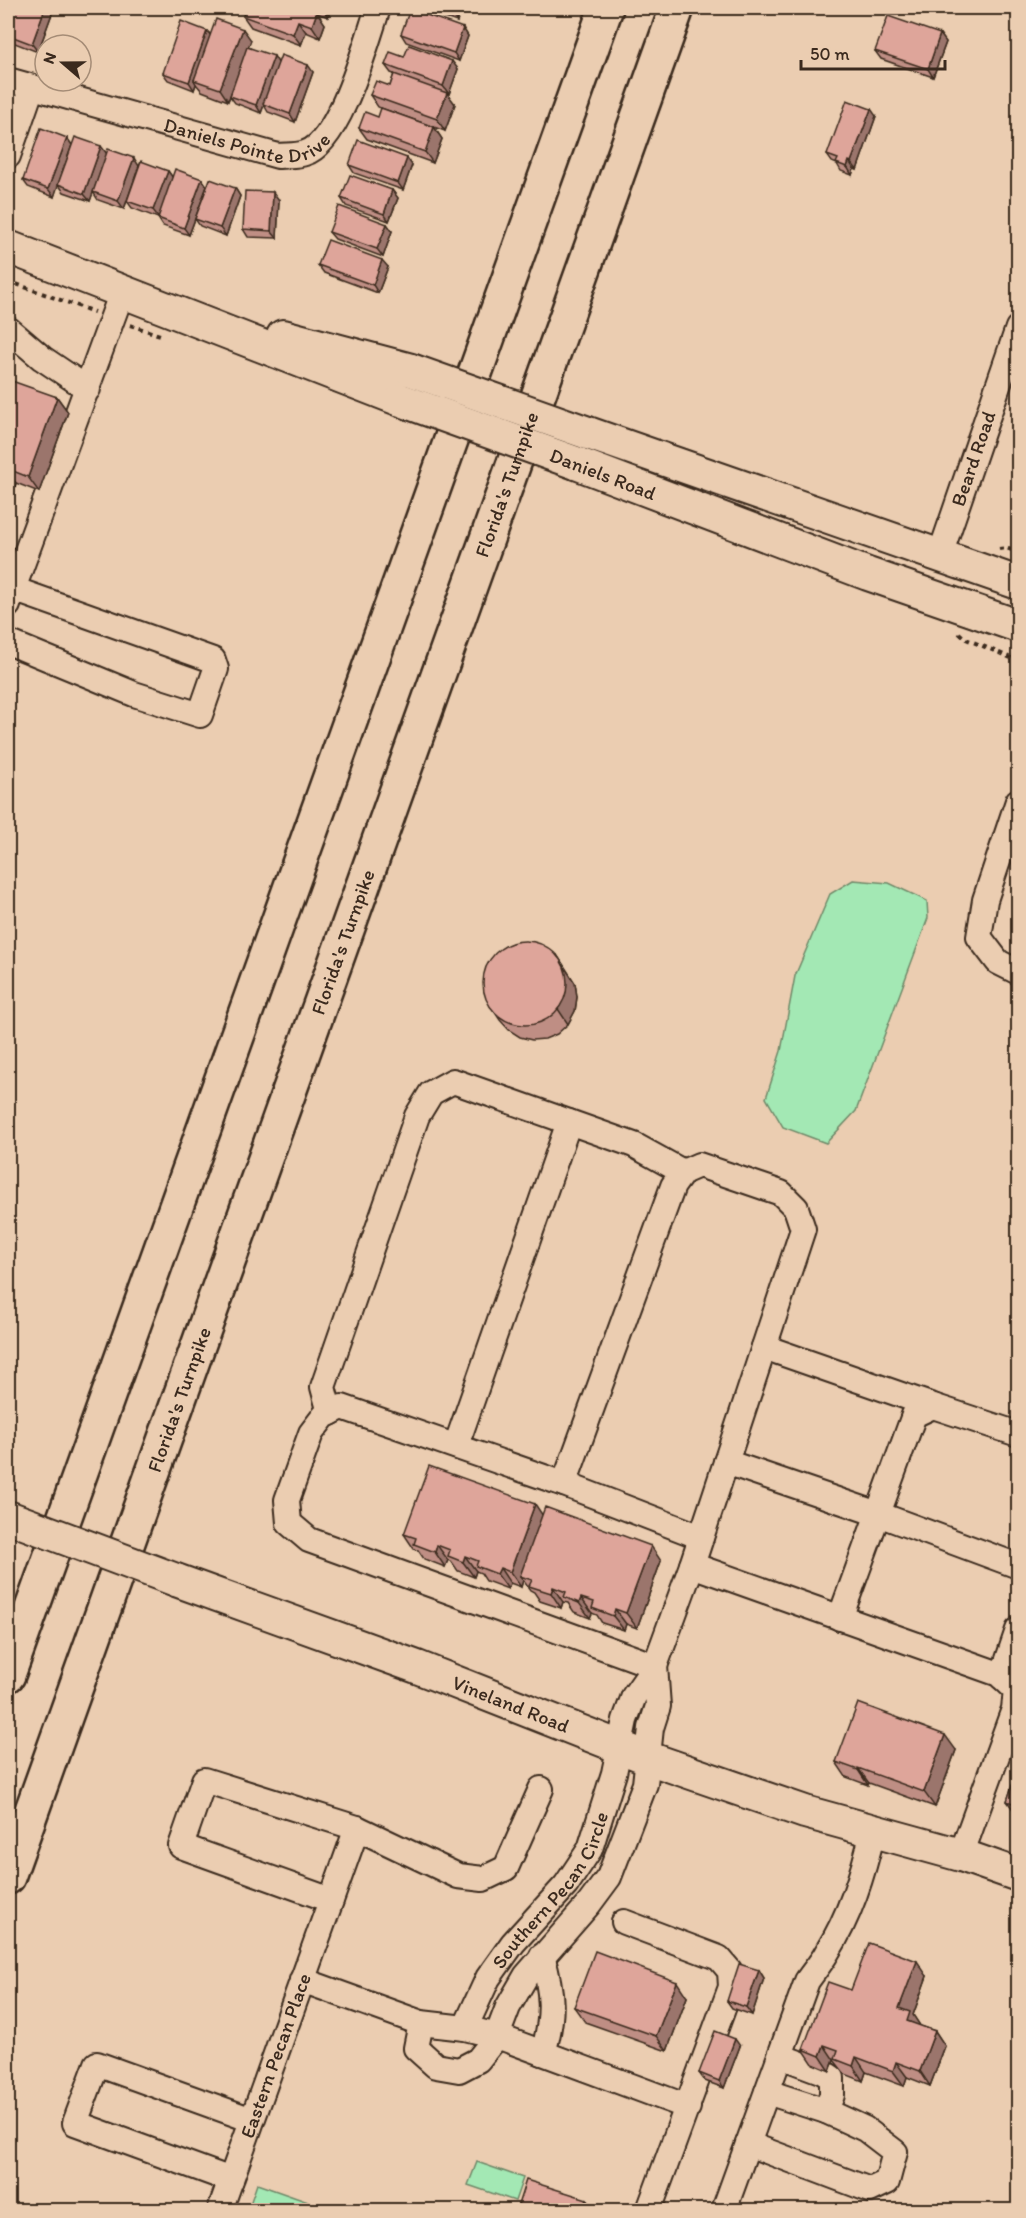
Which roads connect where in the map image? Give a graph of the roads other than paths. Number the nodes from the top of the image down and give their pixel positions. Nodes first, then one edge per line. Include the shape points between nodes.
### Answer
1 (378, 8) edge
2 (606, 8) edge
3 (677, 8) edge
4 (14, 83) edge
5 (8, 156) edge
6 (8, 247) edge
7 (122, 292) junction
8 (1018, 328) edge
9 (8, 329) edge
10 (88, 389) junction
11 (940, 555) junction
12 (868, 574) junction
13 (1018, 583) edge
14 (9, 593) edge
15 (1018, 626) edge
16 (8, 642) edge
17 (1017, 808) edge
18 (1018, 972) edge
19 (569, 1122) junction
20 (683, 1172) junction
21 (764, 1347) junction
22 (933, 1406) junction
23 (330, 1413) junction
24 (1018, 1434) edge
25 (456, 1446) junction
26 (726, 1462) junction
27 (564, 1484) junction
28 (878, 1514) junction
29 (8, 1517) edge
30 (701, 1537) junction
31 (692, 1565) junction
32 (1018, 1566) edge
33 (840, 1618) junction
34 (1018, 1630) edge
35 (655, 1666) junction
36 (8, 1675) edge
37 (1002, 1677) junction
38 (618, 1748) junction
39 (648, 1758) junction
40 (541, 1789) dead end
41 (357, 1828) junction
42 (873, 1831) junction
43 (961, 1855) junction
44 (1018, 1875) edge
45 (8, 1877) edge
46 (566, 1885) junction
47 (331, 1900) junction
48 (589, 1905) junction
49 (624, 1922) dead end
50 (542, 1956) junction
51 (302, 1980) junction
52 (421, 2023) junction
53 (465, 2028) junction
54 (497, 2036) junction
55 (543, 2053) junction
56 (780, 2056) junction
57 (767, 2092) junction
58 (829, 2103) junction
59 (688, 2107) junction
60 (252, 2120) junction
61 (748, 2144) junction
62 (231, 2180) junction
63 (220, 2211) edge
64 (649, 2211) edge
65 (724, 2211) edge

1 - 4 street, Daniels Pointe Drive via 344,108 326,137 307,153 278,156
2 - 36 highway
3 - 45 highway, Florida's Turnpike
4 - 5 street
6 - 7 main road, Daniels Road
7 - 10 street
7 - 11 main road, Daniels Road, bridge via 411,370
7 - 12 main road, Daniels Road, bridge
8 - 11 street, Beard Road
9 - 10 street
10 - 14 street
11 - 12 main road via 925,568
11 - 13 main road, Daniels Road
12 - 15 main road, Daniels Road
14 - 16 street via 213,660 216,669 200,715 134,694
17 - 18 street via 986,900 979,937 998,962
19 - 20 street via 634,1145
19 - 23 street via 453,1081 431,1093 417,1116 323,1387
19 - 25 street
20 - 21 street via 699,1165 781,1193 796,1208 803,1229
20 - 27 street via 673,1186
21 - 22 street
21 - 26 street
22 - 24 street
22 - 28 street via 914,1415
23 - 25 street via 342,1407
23 - 35 street via 311,1433 287,1500 289,1523 309,1540
25 - 27 street
26 - 28 street
26 - 30 street
27 - 30 street
28 - 32 street
28 - 33 street
29 - 38 main road, Vineland Road, bridge via 417,1667
30 - 31 street
31 - 33 street
31 - 35 street
33 - 37 street
34 - 37 street
35 - 38 street, Southern Pecan Circle via 634,1696
35 - 39 street, Southern Pecan Circle via 658,1706
37 - 43 street via 1016,1689 1014,1709
38 - 39 main road, Vineland Road
38 - 46 street, Southern Pecan Circle via 590,1849
39 - 42 main road, Vineland Road
39 - 48 street, Southern Pecan Circle via 645,1784 623,1846 609,1877
40 - 41 street via 506,1868 483,1879 459,1875
41 - 47 street, Eastern Pecan Place
41 - 47 street via 204,1780 181,1846
42 - 43 main road, Vineland Road
42 - 56 street via 864,1872 843,1924 807,1981
43 - 44 main road, Vineland Road
46 - 48 street
46 - 53 street, Southern Pecan Circle via 513,1943 488,1978
47 - 51 street, Eastern Pecan Place
48 - 50 street, Southern Pecan Circle
49 - 59 street via 719,1958 730,1971 731,1988
50 - 54 street, Southern Pecan Circle via 508,2007
50 - 55 street via 552,2003
51 - 52 street
51 - 60 street, Eastern Pecan Place
52 - 53 street
52 - 54 street, Southern Pecan Circle via 416,2048 436,2066 459,2070 478,2060
53 - 54 street
54 - 55 street
55 - 59 street
56 - 57 street
56 - 58 street via 832,2078
57 - 58 street
57 - 61 street
58 - 61 street via 895,2152 887,2182 870,2190
59 - 64 street
60 - 62 street, Eastern Pecan Place
60 - 62 street via 97,2064 75,2123
61 - 65 street
62 - 63 street, Eastern Pecan Place

